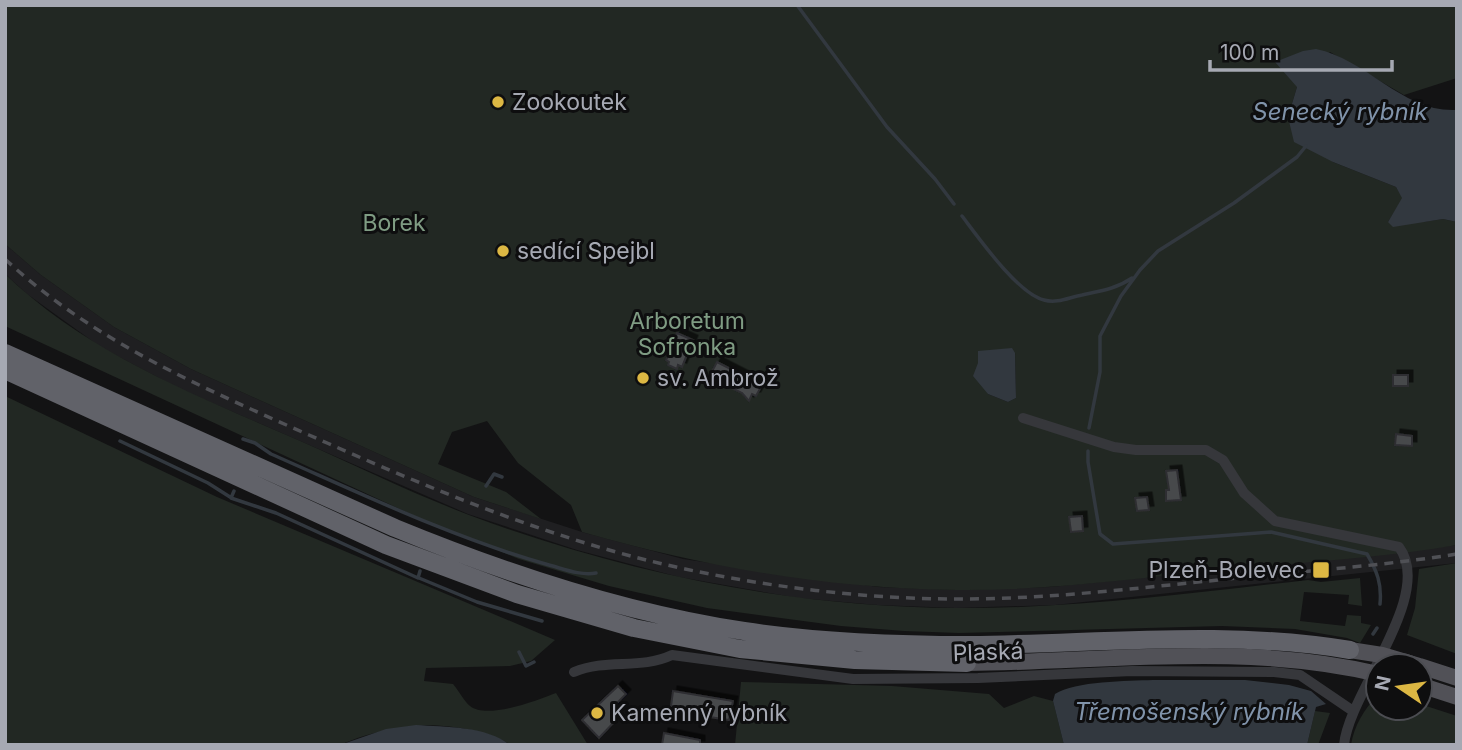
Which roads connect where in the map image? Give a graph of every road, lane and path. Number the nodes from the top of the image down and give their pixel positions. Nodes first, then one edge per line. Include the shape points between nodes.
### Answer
1 (5, 353) edge
2 (5, 370) edge
3 (1023, 418) dead end
4 (1350, 650) joint
5 (1364, 652) edge
6 (1383, 652) edge
7 (967, 663) joint
8 (1434, 671) edge
9 (574, 672) dead end
10 (1364, 672) edge
11 (1457, 678) edge
12 (1434, 690) edge
13 (1364, 692) edge
14 (1457, 697) edge
15 (1353, 711) junction
16 (1344, 745) edge

1 - 4 highway, Plaská via 455,553 637,609 744,631 856,641 968,645 1212,638
2 - 7 highway via 386,545 517,594 634,628 740,649 855,660
3 - 6 street via 1114,447 1206,450 1223,460 1244,494 1275,521 1399,547 1406,561 1404,602
4 - 5 main road, Plaská
7 - 10 main road, Plaská via 1211,657 1270,659
8 - 11 main road, Plaská
9 - 15 street, Plaská via 601,663 648,662 672,655 853,679 1274,672 1300,675
12 - 14 main road
13 - 15 street
15 - 16 street

